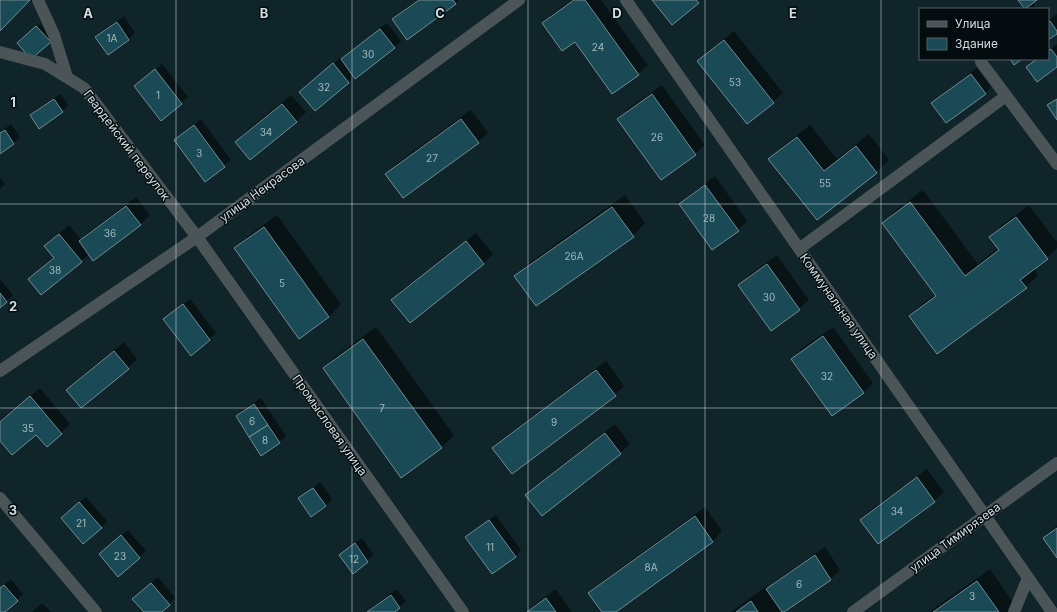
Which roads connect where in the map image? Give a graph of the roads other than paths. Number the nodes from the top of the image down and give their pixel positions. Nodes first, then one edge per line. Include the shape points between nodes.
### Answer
1 (38, 0) edge
2 (519, 0) edge
3 (626, 0) edge
4 (0, 52) edge
5 (981, 62) dead end
6 (67, 78) junction
7 (1006, 96) junction
8 (1057, 164) edge
9 (197, 237) junction
10 (799, 249) junction
11 (0, 372) edge
12 (1057, 463) edge
13 (0, 498) edge
14 (985, 516) junction
15 (1028, 578) junction
16 (96, 612) edge
17 (463, 612) edge
18 (853, 612) edge
19 (1014, 612) edge
20 (1052, 612) edge

1 - 6 street via 54,35
2 - 9 street, улица Некрасова
3 - 10 street, Коммунальная улица
4 - 6 street, Гвардейский переулок via 45,64
5 - 7 street
6 - 9 street, Гвардейский переулок via 84,88
7 - 8 street
7 - 10 street
9 - 11 street, улица Некрасова
9 - 17 street, Промысловая улица
10 - 14 street, Коммунальная улица
12 - 14 street, улица Тимирязева
13 - 16 street
14 - 15 street, Коммунальная улица
14 - 18 street, улица Тимирязева
15 - 19 street
15 - 20 street, Коммунальная улица

